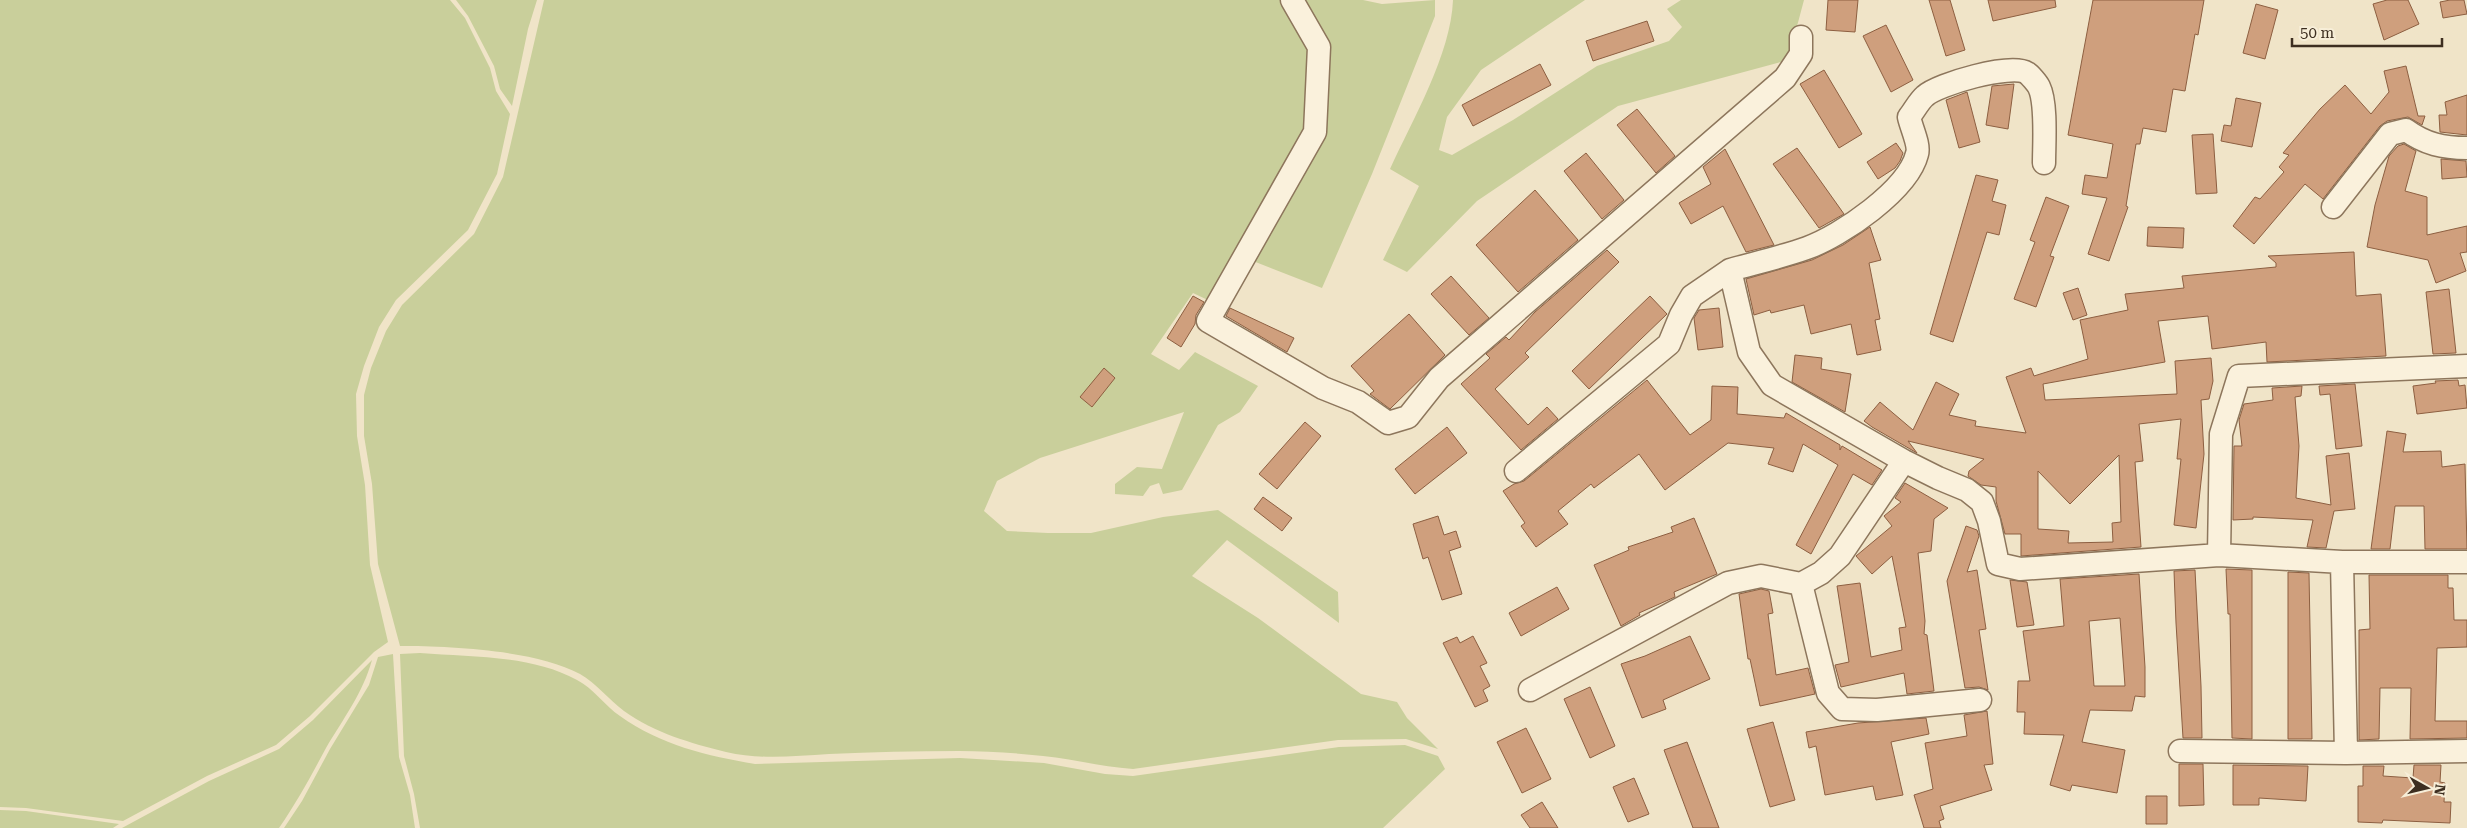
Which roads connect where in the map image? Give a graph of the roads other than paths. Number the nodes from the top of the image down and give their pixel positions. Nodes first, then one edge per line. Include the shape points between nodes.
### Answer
1 (1292, 0) edge
2 (1802, 37) dead end
3 (2467, 148) edge
4 (2044, 163) dead end
5 (2333, 207) dead end
6 (1730, 270) junction
7 (2467, 366) edge
8 (1904, 460) junction
9 (1516, 471) dead end
10 (2219, 555) junction
11 (2342, 562) junction
12 (2466, 567) edge
13 (1801, 584) junction
14 (1530, 690) dead end
15 (1980, 700) dead end
16 (2180, 751) dead end
17 (2467, 751) edge
18 (2346, 753) junction

1 - 2 street via 1320,47 1315,132 1208,321 1323,388 1358,402 1388,423 1408,417 1439,378 1785,78 1801,54
3 - 5 street via 2448,148 2421,141 2406,130 2390,134
4 - 6 street via 2044,116 2040,88 2027,73 1995,71 1958,81 1925,95 1909,117 1918,152 1911,169 1896,188 1866,215 1809,247
6 - 8 street via 1749,352 1772,385
6 - 9 street via 1692,296 1669,344
7 - 10 street via 2239,376 2221,434
8 - 10 street via 1967,490 1982,502 1990,521 1998,564 2020,569
8 - 13 street via 1840,556 1821,573
10 - 11 street
11 - 12 street
11 - 18 street
13 - 14 street via 1761,576 1728,583
13 - 15 street via 1828,693 1842,710 1877,710
16 - 18 street
17 - 18 street

